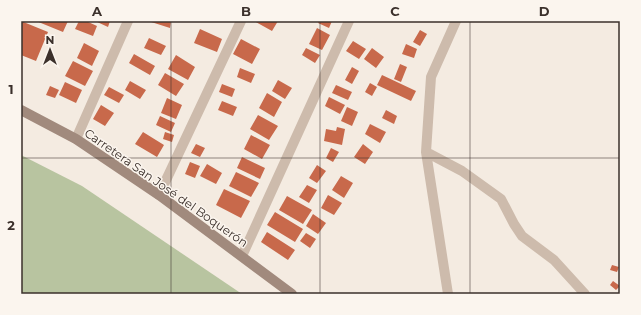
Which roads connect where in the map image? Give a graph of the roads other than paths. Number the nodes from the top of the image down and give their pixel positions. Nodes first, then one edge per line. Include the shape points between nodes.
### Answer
1 (128, 21) edge
2 (241, 21) edge
3 (349, 21) edge
4 (456, 21) edge
5 (21, 110) edge
6 (76, 139) junction
7 (426, 152) junction
8 (159, 195) junction
9 (242, 256) junction
10 (292, 294) edge
11 (448, 294) edge
12 (585, 294) edge

1 - 6 street
2 - 8 street
3 - 9 street
4 - 7 street via 431,77
5 - 6 street, Carretera San José del Boquerón
6 - 8 street, Carretera San José del Boquerón
7 - 11 street
7 - 12 street via 462,171 501,199 522,236 554,260
8 - 9 street, Carretera San José del Boquerón
9 - 10 street, Carretera San José del Boquerón

